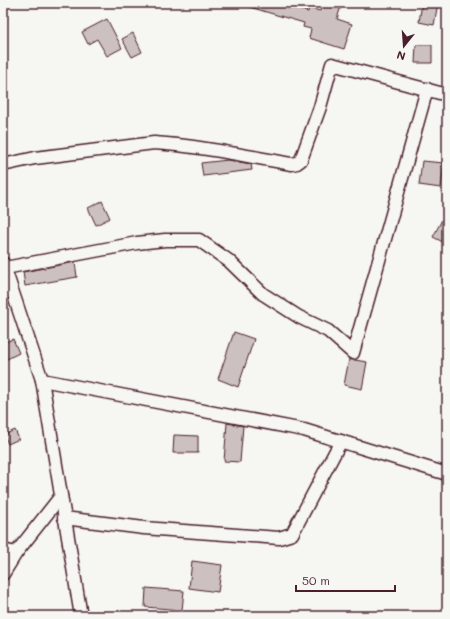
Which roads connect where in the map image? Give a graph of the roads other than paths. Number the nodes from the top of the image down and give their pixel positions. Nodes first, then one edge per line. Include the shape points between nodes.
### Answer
1 (427, 89) junction
2 (447, 94) edge
3 (3, 165) edge
4 (4, 265) edge
5 (42, 380) junction
6 (341, 441) junction
7 (447, 474) edge
8 (61, 496) junction
9 (64, 518) junction
10 (3, 550) edge
11 (16, 553) junction
12 (3, 574) edge
13 (81, 616) edge

1 - 2 street
1 - 3 street via 332,64 301,160 292,164 227,152 154,143 42,157
1 - 4 street via 353,353 328,331 299,317 263,294 229,261 199,240 137,243
4 - 5 street
5 - 6 street via 304,430
5 - 8 street
6 - 7 street
6 - 9 street via 292,534 279,538 144,528
8 - 9 street
8 - 11 street
9 - 13 street
10 - 11 street
11 - 12 street

